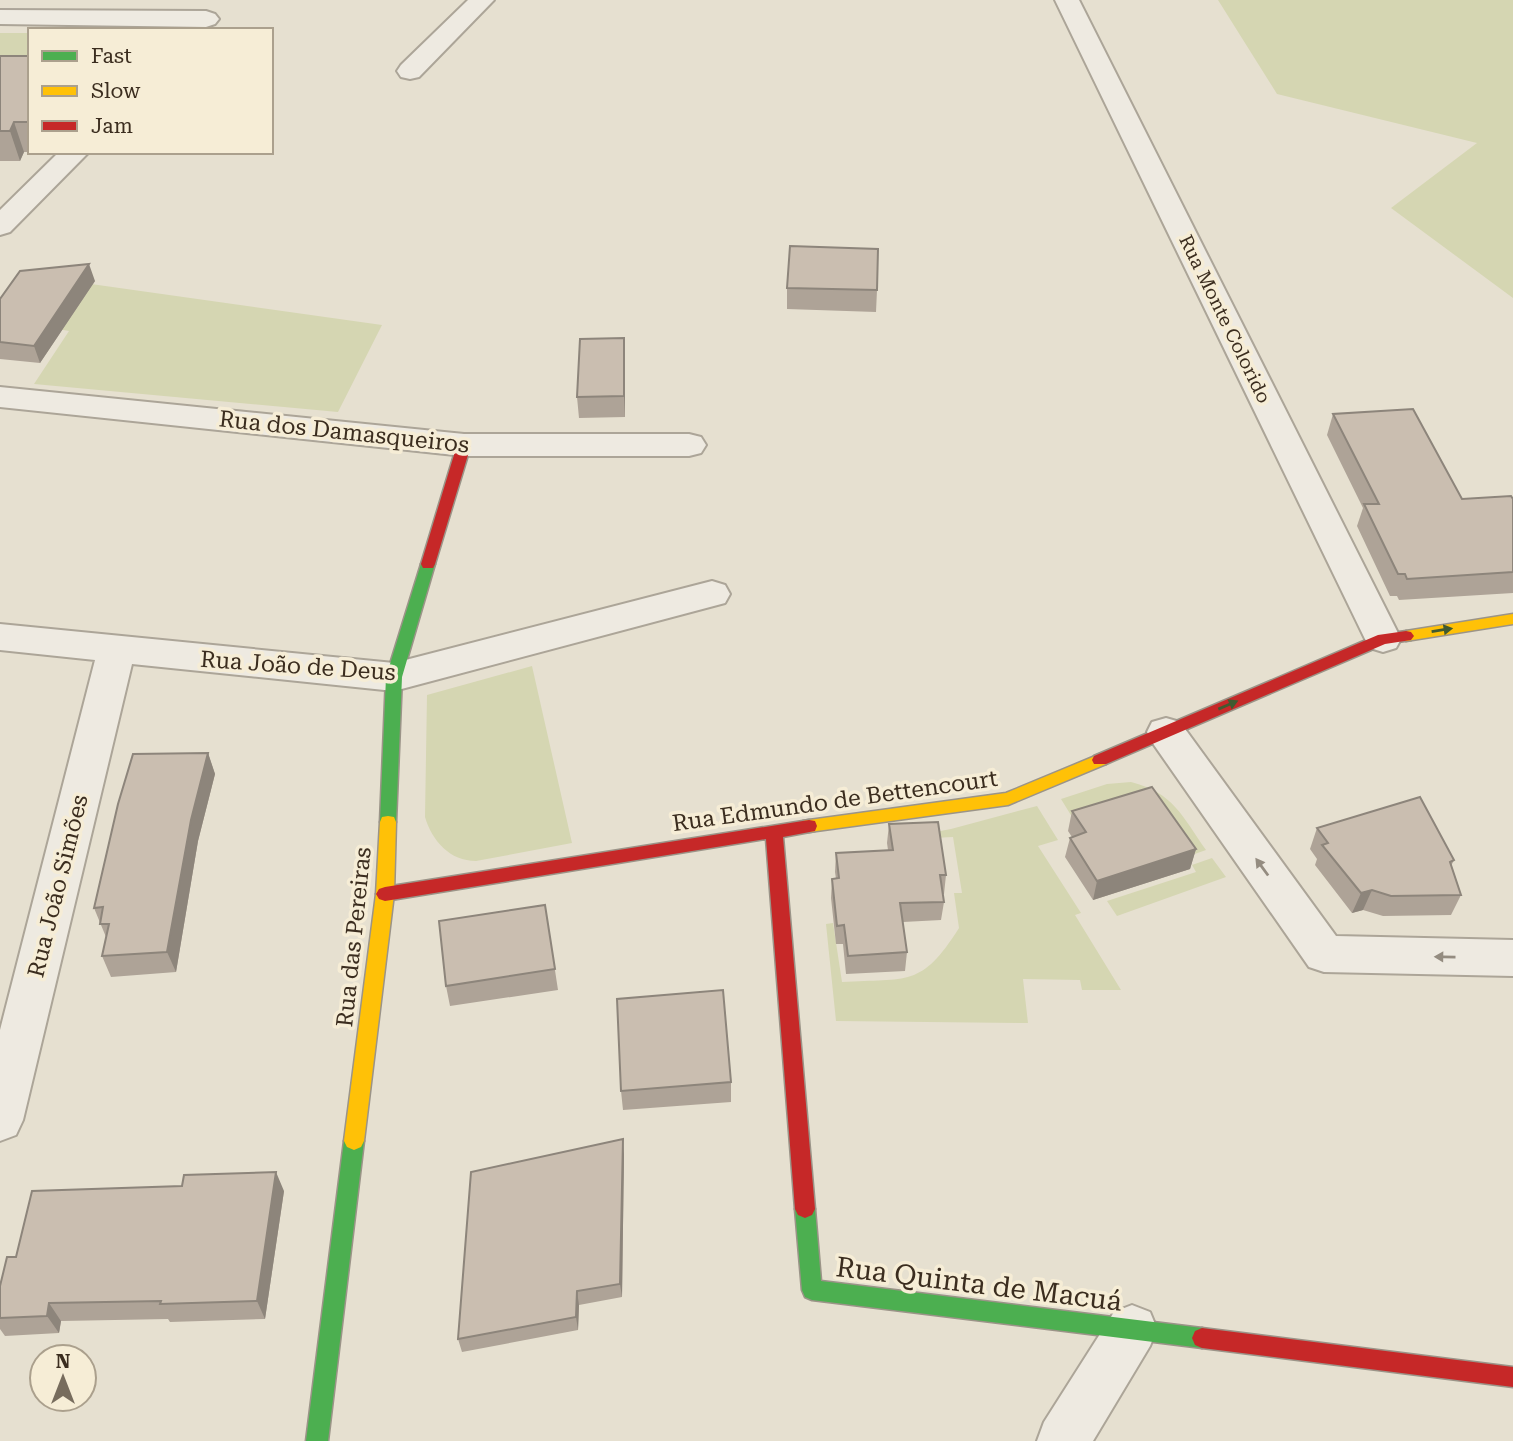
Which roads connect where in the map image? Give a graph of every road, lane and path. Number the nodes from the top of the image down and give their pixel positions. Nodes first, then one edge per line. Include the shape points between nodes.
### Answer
1 (226, 0) edge
2 (482, 0) edge
3 (1067, 0) edge
4 (0, 17) edge
5 (201, 24) edge
6 (410, 71) dead end
7 (73, 154) edge
8 (0, 185) edge
9 (43, 185) junction
10 (0, 226) edge
11 (0, 397) edge
12 (464, 445) junction
13 (689, 445) dead end
14 (712, 594) dead end
15 (1513, 619) edge
16 (0, 638) edge
17 (1383, 639) junction
18 (116, 651) junction
19 (394, 677) junction
20 (1166, 732) junction
21 (774, 831) junction
22 (385, 894) junction
23 (1513, 958) edge
24 (0, 1120) edge
25 (1132, 1329) junction
26 (1513, 1377) edge
27 (317, 1441) edge
28 (1063, 1441) edge

1 - 5 street
2 - 6 street
3 - 17 street, Rua Monte Colorido
4 - 5 street
7 - 9 street
8 - 9 street
9 - 10 street
11 - 12 street, Rua dos Damasqueiros
12 - 13 street, Rua dos Damasqueiros
12 - 19 street, Rua das Pereiras
14 - 19 street, Rua João de Deus
17 -> 15 street, Rua Edmundo de Bettencourt
16 - 18 street, Rua João de Deus
20 -> 17 street, Rua Edmundo de Bettencourt
18 - 19 street, Rua João de Deus
18 - 24 street, Rua João Simões
19 - 22 street, Rua das Pereiras
20 - 21 street, Rua Edmundo de Bettencourt via 1008,799
23 -> 20 street via 1324,954
21 - 22 street, Rua Edmundo de Bettencourt
21 - 25 street, Rua Quinta de Macuá via 812,1290
22 - 27 street, Rua das Pereiras
25 - 26 street, Rua Quinta de Macuá
25 - 28 street

